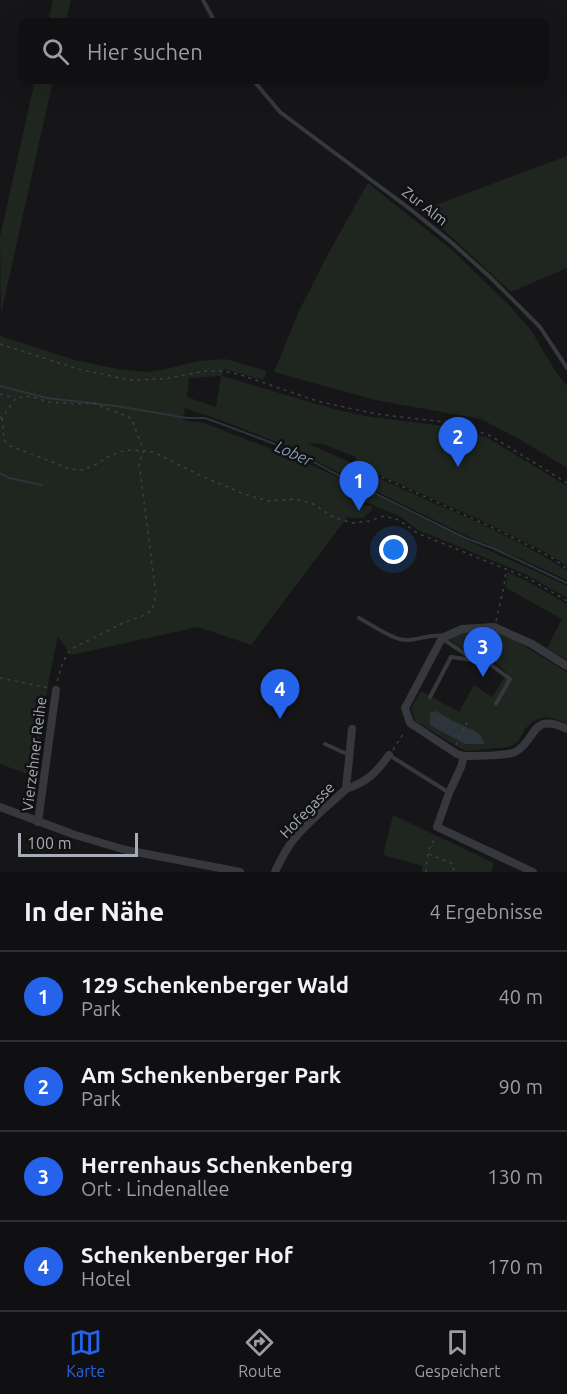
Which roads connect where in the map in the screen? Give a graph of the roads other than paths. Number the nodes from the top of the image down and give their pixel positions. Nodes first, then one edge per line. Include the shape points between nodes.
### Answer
1 (203, 0) edge
2 (213, 18) edge
3 (256, 84) edge
4 (567, 368) edge
5 (359, 618) dead end
6 (445, 637) junction
7 (474, 660) junction
8 (567, 666) edge
9 (56, 690) road end
10 (430, 697) dead end
11 (496, 704) dead end
12 (352, 729) dead end
13 (567, 729) edge
14 (325, 744) dead end
15 (389, 755) joint
16 (349, 756) junction
17 (464, 756) junction
18 (346, 789) junction
19 (449, 793) junction
20 (0, 807) edge
21 (38, 822) junction
22 (240, 872) edge
23 (275, 872) edge
24 (533, 872) edge

1 - 2 lane
3 - 4 lane, Zur Alm via 280,112 418,216 490,277 540,327
5 - 6 lane via 400,640 437,634
6 - 7 lane
6 - 8 street via 462,629 495,627
6 - 17 street via 405,708 410,723
7 - 10 lane via 451,657
7 - 11 lane via 487,662 510,679
9 - 21 street, Vierzehner Reihe
12 - 16 street, Hofegasse
13 - 17 street via 544,725 536,728 523,747 513,753
14 - 16 lane
15 - 18 street via 375,774
15 - 19 lane
16 - 18 street, Hofegasse
17 - 19 street
18 - 23 street, Hofegasse via 293,840
19 - 24 street via 437,826
20 - 21 street, Vierzehner Reihe
21 - 22 street, Vierzehner Reihe via 126,850

